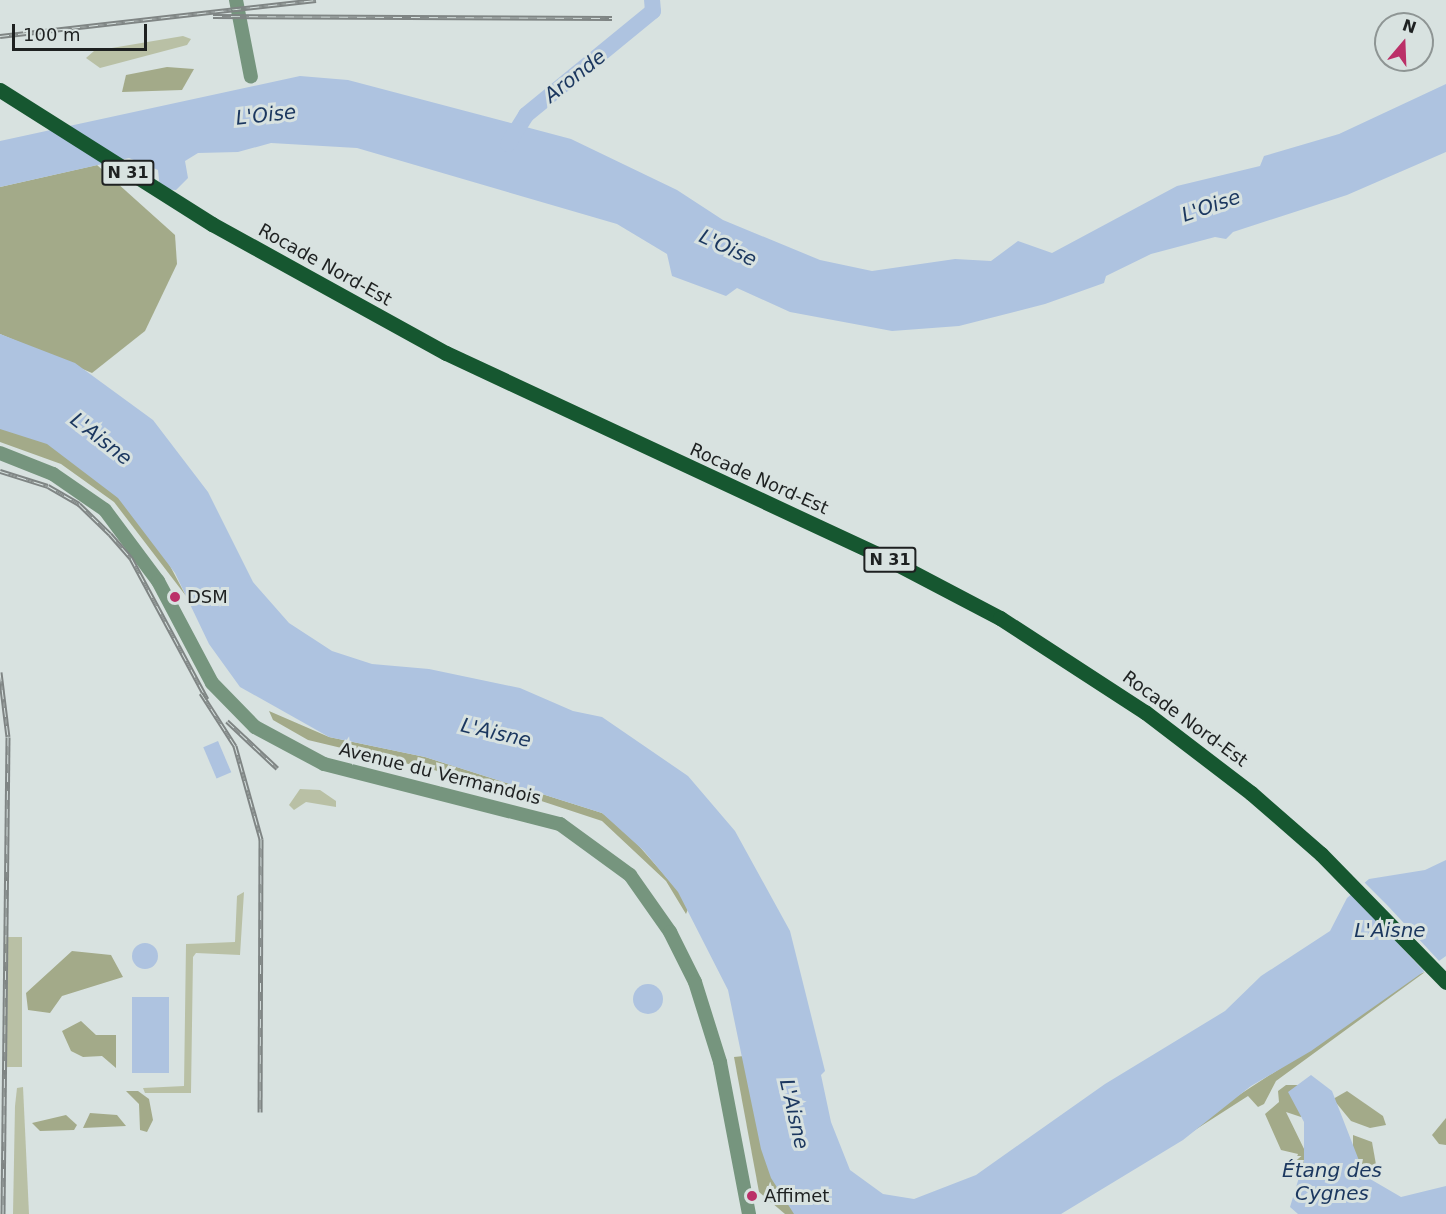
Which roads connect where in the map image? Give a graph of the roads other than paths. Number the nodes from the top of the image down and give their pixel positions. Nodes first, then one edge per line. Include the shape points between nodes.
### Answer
1 (236, 0) edge
2 (251, 77) dead end
3 (0, 90) edge
4 (0, 453) edge
5 (1446, 982) edge
6 (749, 1214) edge

1 - 2 street
3 - 5 main road, Rocade Nord-Est / N 31 via 212,224 436,348 603,431 878,554 1000,618 1145,712 1251,793 1336,869
4 - 6 street, Avenue du Vermandois via 53,474 105,510 158,581 212,683 255,726 324,764 560,824 630,875 670,932 695,982 720,1062

